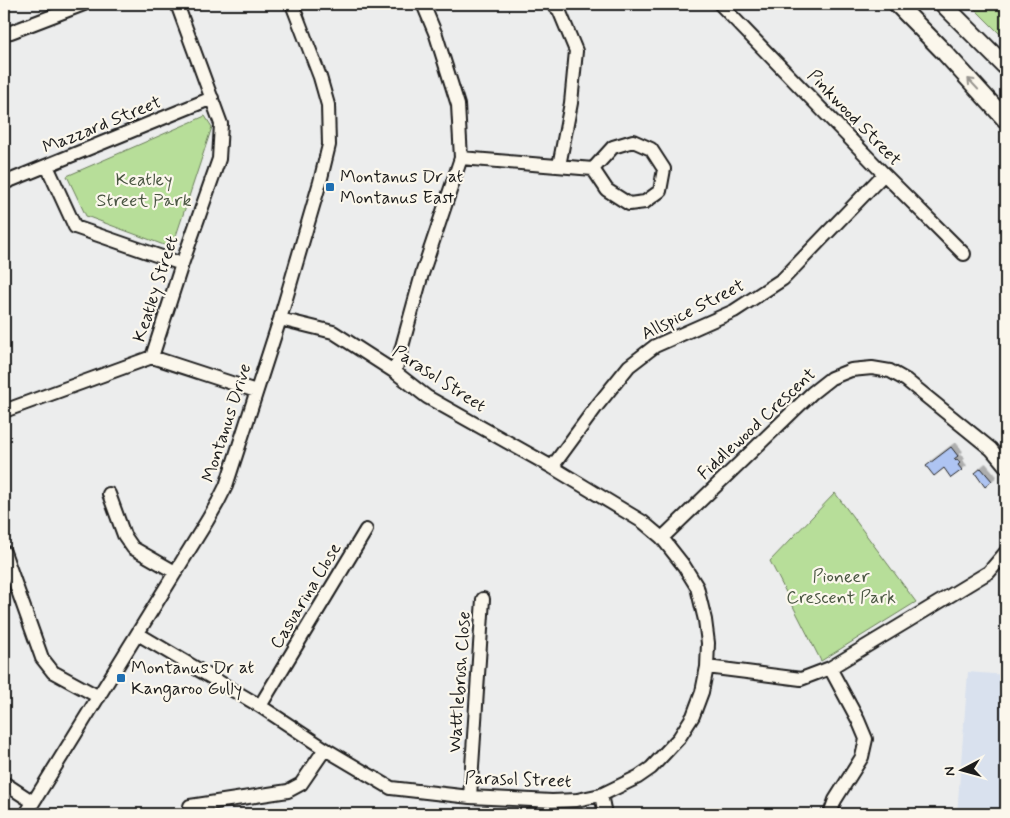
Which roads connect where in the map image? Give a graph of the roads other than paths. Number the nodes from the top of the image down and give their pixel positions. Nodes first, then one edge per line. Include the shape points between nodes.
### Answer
1 (84, 4) edge
2 (177, 4) edge
3 (292, 4) edge
4 (423, 4) edge
5 (552, 4) edge
6 (720, 4) edge
7 (897, 4) edge
8 (943, 4) edge
9 (4, 33) edge
10 (1006, 67) edge
11 (212, 98) junction
12 (1006, 120) edge
13 (461, 158) junction
14 (47, 166) junction
15 (559, 166) junction
16 (593, 169) junction
17 (884, 174) junction
18 (4, 183) edge
19 (964, 254) dead end
20 (182, 264) junction
21 (280, 319) junction
22 (152, 357) junction
23 (395, 372) junction
24 (256, 391) junction
25 (4, 411) edge
26 (552, 467) junction
27 (1006, 467) edge
28 (109, 494) dead end
29 (366, 530) dead end
30 (662, 538) junction
31 (4, 552) edge
32 (1006, 552) edge
33 (175, 572) junction
34 (483, 599) dead end
35 (138, 634) junction
36 (707, 667) junction
37 (830, 668) junction
38 (98, 697) junction
39 (260, 706) junction
40 (326, 749) junction
41 (4, 783) edge
42 (601, 795) junction
43 (470, 797) junction
44 (33, 802) junction
45 (190, 806) dead end
46 (26, 814) edge
47 (605, 814) edge
48 (830, 814) edge

1 - 9 street
2 - 11 street, Keatley Street
3 - 21 street, Montanus Drive via 328,105 329,145
4 - 13 street via 458,105
5 - 15 street via 559,10 576,51 571,103
6 - 17 street, Pinkwood Street
12 -> 7 main road
8 - 10 main road
11 - 14 street, Mazzard Street
11 - 20 street, Keatley Street via 221,124 219,159
13 - 15 street
13 - 23 street via 422,274
14 - 18 street, Mazzard Street
14 - 20 street via 75,228
15 - 16 street
16 - 16 street via 613,147 633,141 651,149 664,169 660,191 645,202 629,204 607,190
17 - 19 street, Pinkwood Street
17 - 26 street, Allspice Street via 783,279 734,311 655,346 629,366
20 - 22 street, Keatley Street
21 - 23 street, Parasol Street via 333,332
21 - 24 street, Montanus Drive
22 - 24 street
22 - 25 street
23 - 26 street, Parasol Street via 427,397
24 - 33 street, Montanus Drive via 222,494
26 - 30 street, Parasol Street via 643,522
27 - 30 street, Fiddlewood Crescent via 991,449 906,380 890,371 872,368 851,370 831,378 812,394
28 - 33 street via 124,535 133,548
29 - 39 street, Casuarina Close
30 - 36 street, Parasol Street via 697,587 708,643
31 - 38 street via 42,658 53,672
32 - 37 street via 988,572
33 - 35 street, Montanus Drive
34 - 43 street, Wattlebrush Close
35 - 38 street, Montanus Drive
35 - 39 street, Parasol Street
36 - 37 street via 801,679
36 - 42 street, Parasol Street via 693,716 679,738 652,768
37 - 48 street via 866,739 862,758 835,800
38 - 44 street, Montanus Drive
39 - 40 street, Parasol Street
40 - 43 street, Parasol Street via 391,788
40 - 45 street via 301,784 288,791
41 - 44 street
42 - 43 street, Parasol Street via 552,801
42 - 47 street
44 - 46 street, Montanus Drive

